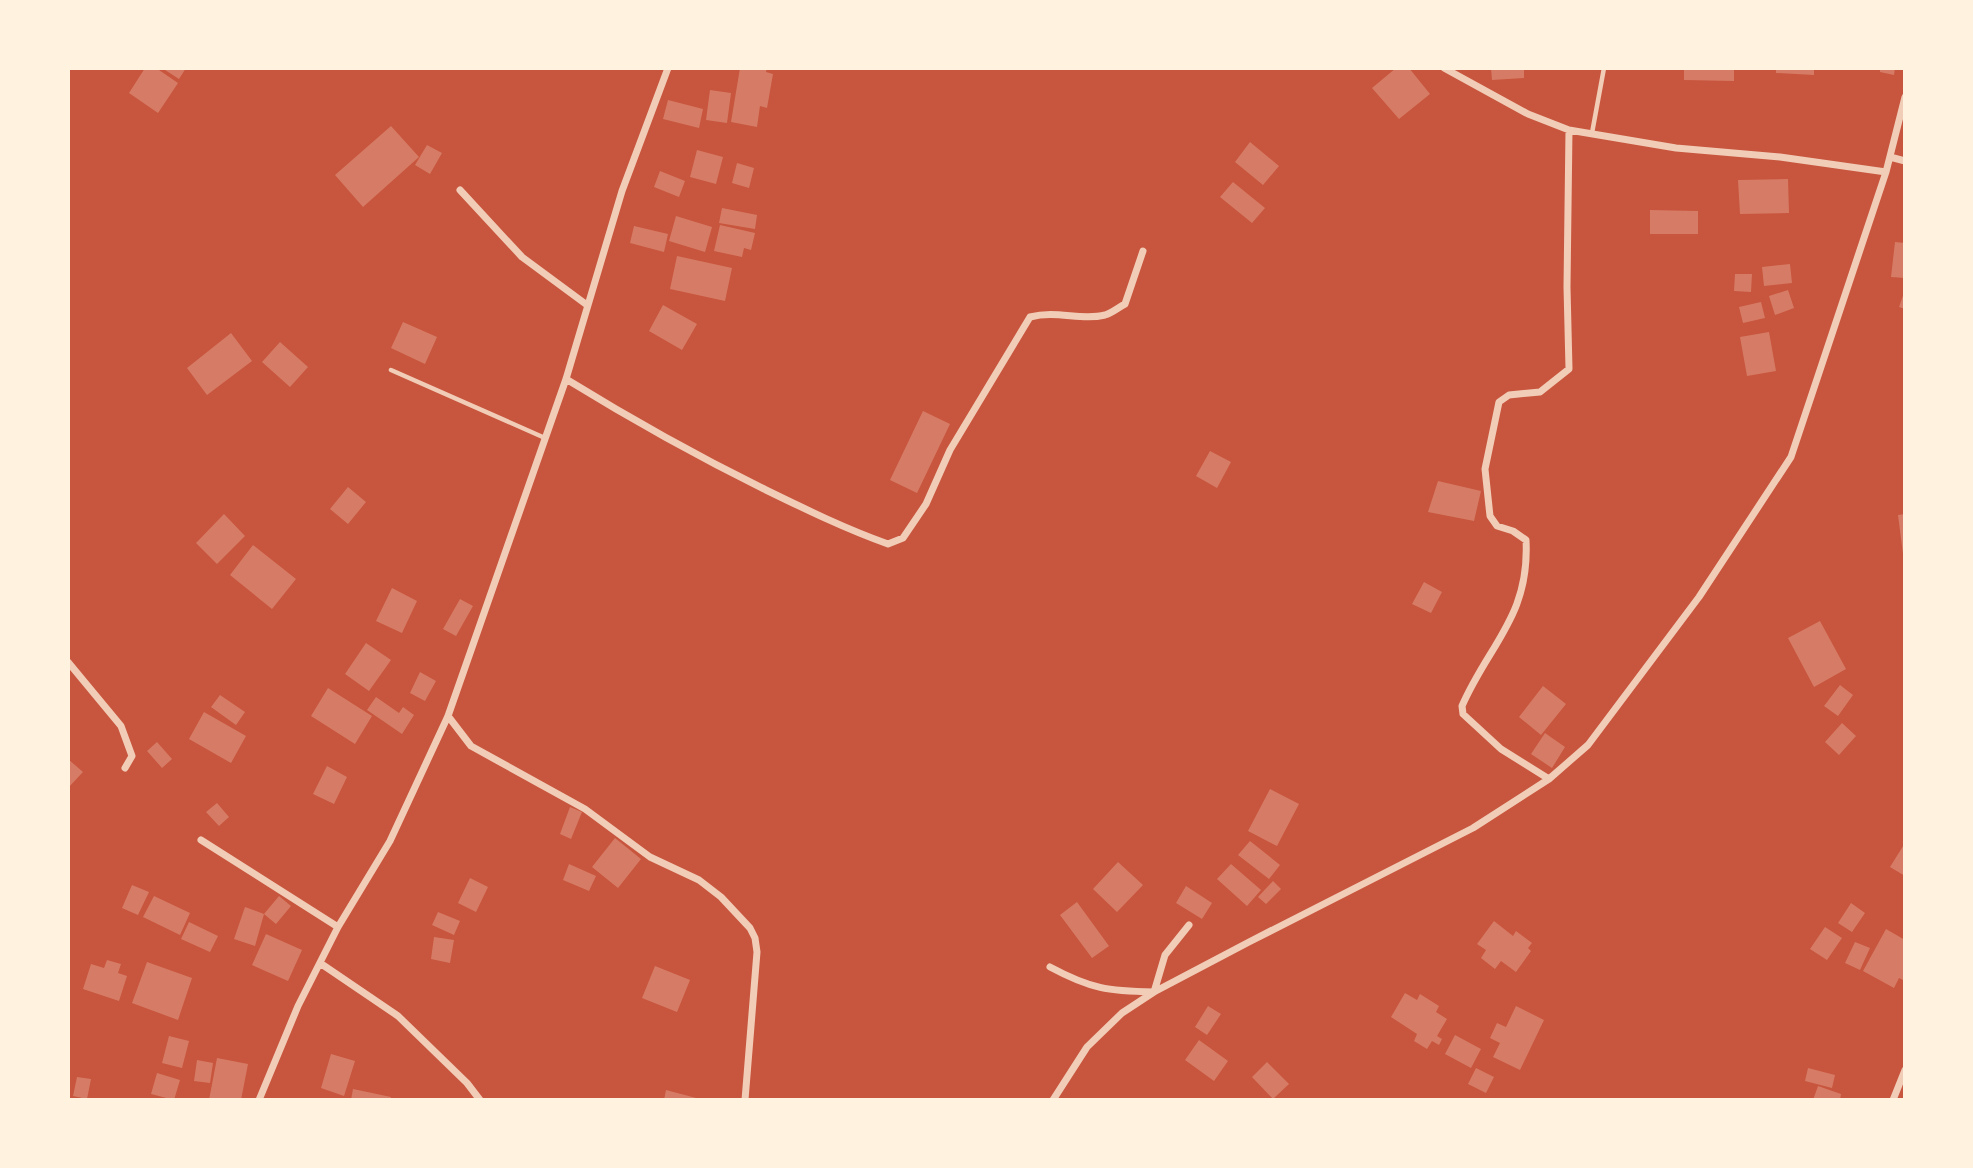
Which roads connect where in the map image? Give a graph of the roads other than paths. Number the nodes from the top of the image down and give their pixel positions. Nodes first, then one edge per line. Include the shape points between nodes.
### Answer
1 (668, 68) edge
2 (1444, 68) edge
3 (1604, 68) edge
4 (1905, 97) edge
5 (1569, 130) junction
6 (1592, 134) junction
7 (1890, 157) junction
8 (1905, 161) edge
9 (1886, 172) junction
10 (460, 190) dead end
11 (1143, 251) dead end
12 (587, 305) junction
13 (391, 370) dead end
14 (566, 379) junction
15 (546, 438) junction
16 (68, 662) edge
17 (448, 716) junction
18 (125, 768) dead end
19 (1549, 779) junction
20 (201, 840) dead end
21 (1189, 925) dead end
22 (338, 927) junction
23 (320, 963) junction
24 (1050, 967) dead end
25 (1154, 992) junction
26 (1905, 1070) edge
27 (259, 1100) edge
28 (480, 1100) edge
29 (745, 1100) edge
30 (1053, 1100) edge
31 (1893, 1100) edge

1 - 12 street via 622,191
2 - 5 street via 1528,114
3 - 6 lane
4 - 7 street
5 - 6 street
5 - 19 street via 1569,369 1540,391 1509,395 1499,402 1485,468 1490,516 1497,526 1527,540 1527,560 1520,602 1462,706 1463,714 1501,749
6 - 9 street
7 - 8 street
7 - 9 street
9 - 19 street via 1791,457 1699,597 1588,745
10 - 12 street via 522,257
11 - 14 street via 1125,304 1107,314 1030,317 950,450 926,504 903,538 888,544 844,528 703,459
12 - 14 street
13 - 15 lane
14 - 15 street
15 - 17 street
16 - 18 street via 121,726 132,756
17 - 22 street via 390,841
17 - 29 street via 471,746 585,809 650,857 699,880 750,928 757,952
19 - 25 street via 1473,828
20 - 22 street
21 - 25 street via 1166,955
22 - 23 street
23 - 27 street
23 - 28 street via 398,1016
24 - 25 street via 1080,983 1113,992
25 - 30 street via 1122,1013 1087,1047
26 - 31 street

